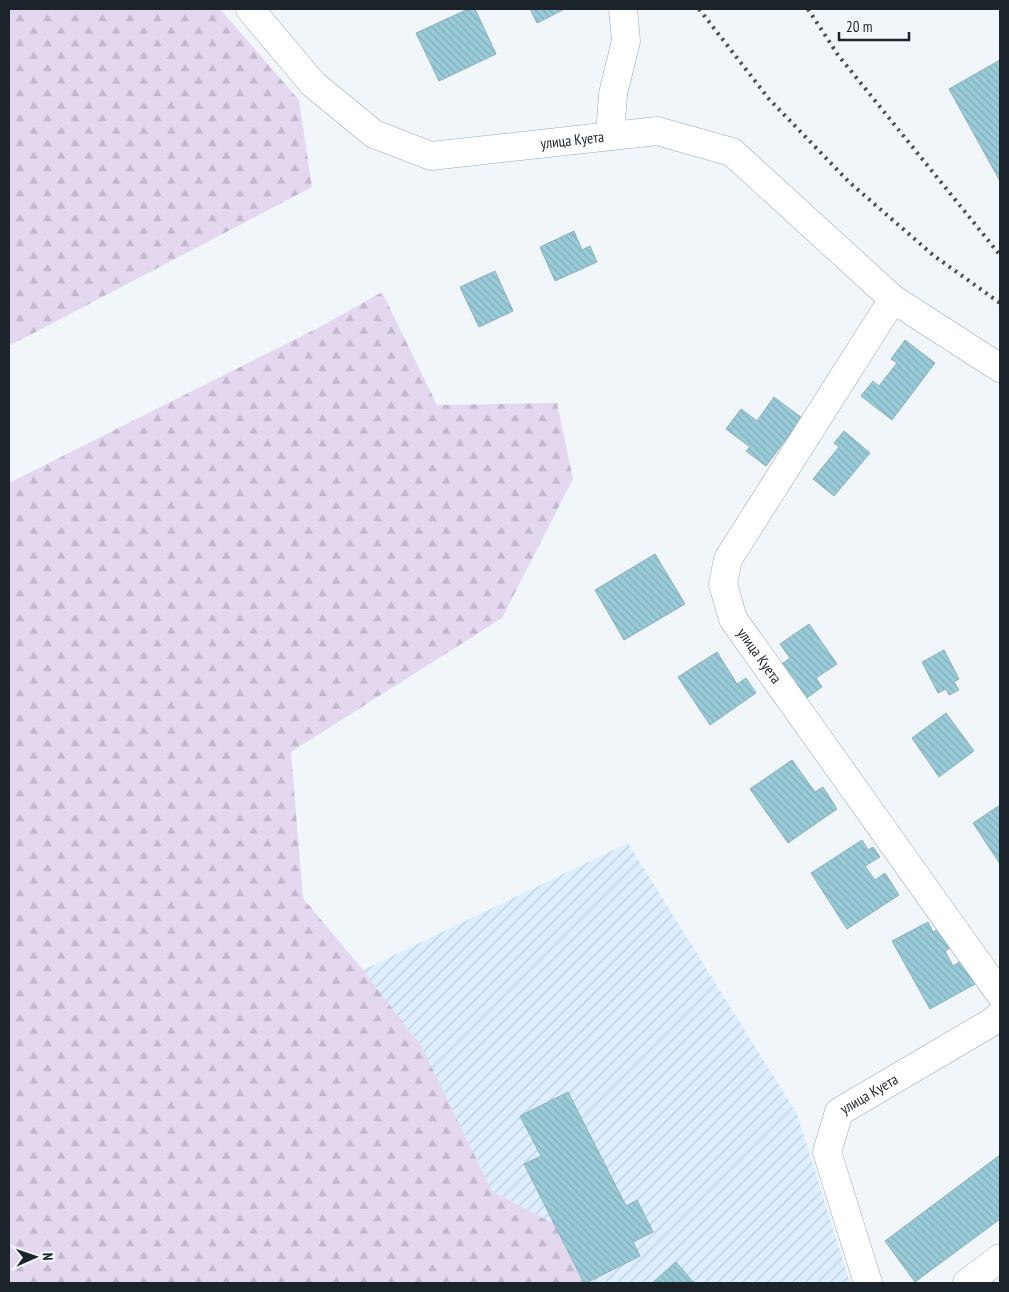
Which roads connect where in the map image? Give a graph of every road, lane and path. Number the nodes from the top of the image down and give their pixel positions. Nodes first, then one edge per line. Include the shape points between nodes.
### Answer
1 (250, 9) edge
2 (623, 9) edge
3 (610, 136) junction
4 (893, 299) junction
5 (1000, 368) edge
6 (1000, 994) edge
7 (1000, 1015) edge
8 (1000, 1258) edge
9 (868, 1283) edge
10 (968, 1283) edge

1 - 3 street, улица Куета via 313,84 374,134 430,156
2 - 3 street via 626,41 613,94
3 - 4 street, улица Куета via 656,131 732,152
4 - 5 street, улица Куета
4 - 6 street, улица Куета via 728,559 723,584 734,619
7 - 9 street, улица Куета via 839,1112 827,1152
8 - 10 street

